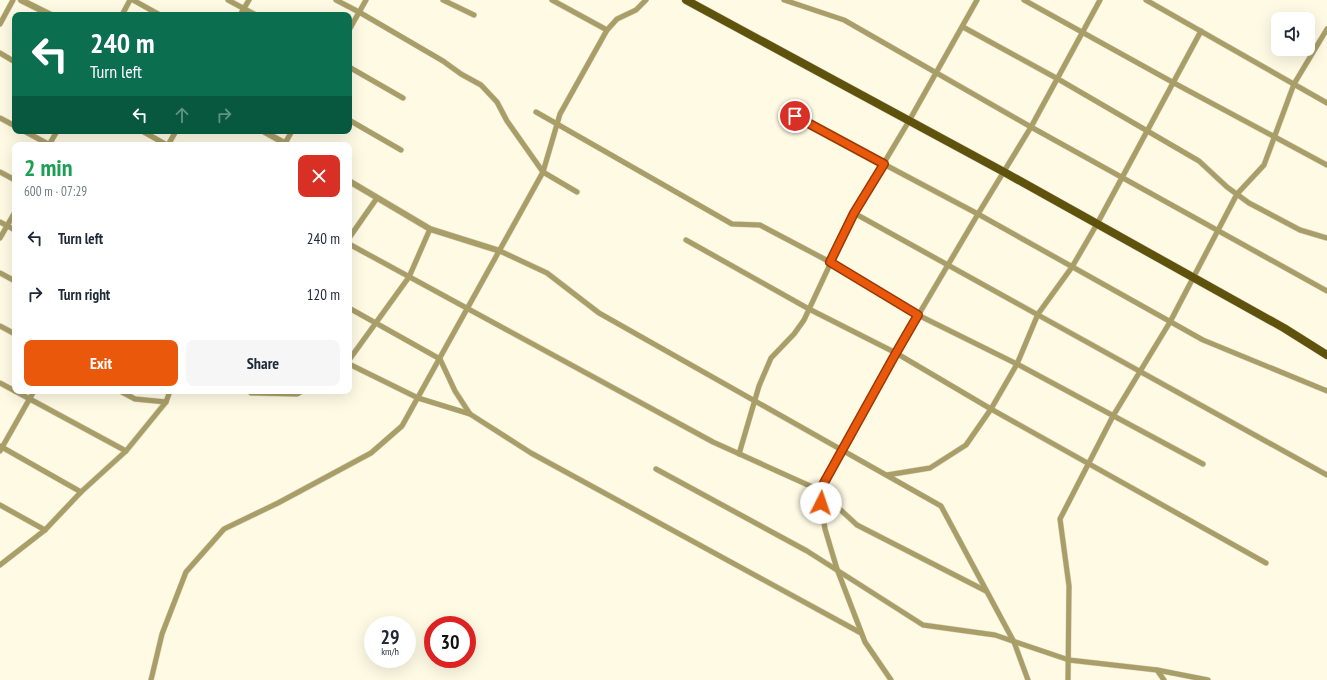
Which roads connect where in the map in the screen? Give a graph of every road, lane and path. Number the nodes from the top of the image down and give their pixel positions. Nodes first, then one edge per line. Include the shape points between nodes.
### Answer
1 (13, 0) edge
2 (21, 0) edge
3 (132, 0) edge
4 (228, 0) edge
5 (249, 0) edge
6 (336, 0) edge
7 (366, 0) edge
8 (443, 0) edge
9 (552, 0) edge
10 (646, 0) edge
11 (686, 0) edge
12 (784, 0) edge
13 (978, 0) edge
14 (1024, 0) edge
15 (1100, 0) edge
16 (1146, 0) edge
17 (244, 8) junction
18 (45, 12) edge
19 (124, 12) edge
20 (154, 12) edge
21 (242, 12) edge
22 (251, 12) edge
23 (359, 12) junction
24 (474, 15) dead end
25 (0, 24) edge
26 (352, 25) edge
27 (962, 27) junction
28 (1327, 28) edge
29 (607, 30) junction
30 (1201, 32) junction
31 (1083, 33) junction
32 (0, 53) edge
33 (12, 60) edge
34 (352, 70) edge
35 (936, 72) junction
36 (1058, 79) junction
37 (1174, 83) junction
38 (1294, 84) junction
39 (403, 98) dead end
40 (1327, 103) edge
41 (536, 112) dead end
42 (795, 116) dead end
43 (0, 118) edge
44 (909, 120) junction
45 (352, 122) edge
46 (12, 124) edge
47 (557, 124) junction
48 (1031, 127) junction
49 (1148, 131) junction
50 (29, 134) edge
51 (148, 134) edge
52 (268, 134) edge
53 (1275, 137) junction
54 (44, 142) edge
55 (162, 142) edge
56 (282, 142) edge
57 (401, 150) dead end
58 (884, 164) junction
59 (1327, 165) edge
60 (0, 172) edge
61 (543, 172) junction
62 (1004, 172) junction
63 (12, 178) edge
64 (1123, 178) junction
65 (352, 183) edge
66 (577, 192) dead end
67 (1237, 194) junction
68 (377, 198) junction
69 (854, 213) junction
70 (978, 214) junction
71 (12, 216) edge
72 (0, 222) edge
73 (1097, 224) junction
74 (6, 225) junction
75 (12, 228) edge
76 (430, 229) junction
77 (1218, 230) junction
78 (352, 234) edge
79 (0, 238) edge
80 (1327, 238) edge
81 (686, 240) dead end
82 (352, 246) edge
83 (500, 250) junction
84 (830, 262) junction
85 (948, 264) junction
86 (1072, 266) junction
87 (0, 273) edge
88 (409, 277) junction
89 (1193, 277) junction
90 (12, 279) edge
91 (1327, 291) edge
92 (467, 309) junction
93 (809, 309) junction
94 (352, 310) edge
95 (1038, 314) junction
96 (918, 315) junction
97 (376, 322) junction
98 (1170, 322) junction
99 (0, 326) edge
100 (12, 332) edge
101 (896, 353) junction
102 (1327, 355) edge
103 (352, 356) edge
104 (440, 359) junction
105 (1017, 364) junction
106 (352, 365) edge
107 (1140, 371) junction
108 (0, 383) edge
109 (12, 389) edge
110 (1327, 391) edge
111 (21, 394) edge
112 (32, 394) edge
113 (125, 394) edge
114 (169, 394) edge
115 (29, 398) junction
116 (418, 398) junction
117 (754, 401) junction
118 (166, 402) junction
119 (991, 409) junction
120 (470, 414) junction
121 (1113, 416) junction
122 (1, 448) edge
123 (842, 450) junction
124 (126, 451) junction
125 (739, 454) junction
126 (1089, 464) junction
127 (1203, 464) dead end
128 (656, 469) dead end
129 (887, 475) junction
130 (1327, 475) edge
131 (820, 490) junction
132 (81, 492) junction
133 (0, 505) edge
134 (45, 530) junction
135 (1266, 563) dead end
136 (0, 565) edge
137 (837, 570) junction
138 (986, 591) junction
139 (862, 633) junction
140 (1014, 642) junction
141 (1069, 660) junction
142 (1157, 670) junction
143 (151, 680) edge
144 (890, 680) edge
145 (1028, 680) edge
146 (1068, 680) edge
147 (1164, 680) edge
148 (1208, 680) edge

1 - 25 street
2 - 18 street
3 - 19 street
3 - 20 street
4 - 17 street
5 - 17 street
6 - 23 street
7 - 23 street
8 - 24 street
9 - 29 street
10 - 29 street
11 - 44 main road
12 - 35 street via 844,20
13 - 27 street
14 - 31 street
15 - 31 street
16 - 30 street
17 - 21 street
17 - 22 street
23 - 26 street
23 - 61 street via 481,85 497,102 507,121
27 - 35 street
27 - 36 street
28 - 38 street
29 - 47 street via 560,114
30 - 37 street
30 - 38 street
31 - 36 street
31 - 37 street
32 - 33 street
34 - 39 street
35 - 44 street
35 - 48 street
36 - 48 street
36 - 49 street
37 - 49 street
37 - 53 street
38 - 40 street
38 - 53 street
41 - 47 street
42 - 58 street
43 - 46 street
44 - 58 street
44 - 62 main road
45 - 57 street
47 - 61 street
47 - 84 street via 732,224 760,225
48 - 62 street
48 - 64 street
49 - 64 street
49 - 67 street via 1199,161
50 - 54 street
51 - 55 street
52 - 56 street
53 - 59 street
53 - 67 street via 1264,165
58 - 69 street
58 - 70 street
60 - 63 street
61 - 66 street
61 - 83 street
62 - 70 street
62 - 73 main road
64 - 73 street
64 - 77 street
65 - 68 street
67 - 77 street
67 - 80 street via 1300,230
68 - 76 street
68 - 78 street
69 - 84 street
69 - 85 street
70 - 85 street
70 - 86 street
71 - 74 street
72 - 74 street
73 - 86 street
73 - 89 main road
74 - 75 street
74 - 79 street
76 - 83 street
76 - 88 street
77 - 89 street
77 - 91 street
81 - 93 street
82 - 88 street
83 - 92 street
83 - 117 street via 547,273 599,313
84 - 93 street
84 - 96 street
85 - 95 street
85 - 96 street
86 - 95 street
86 - 98 street
87 - 90 street
88 - 92 street
88 - 97 street
89 - 98 street
89 - 102 main road
92 - 104 street
92 - 125 street via 706,439
93 - 101 street
93 - 117 street via 794,334 771,358
94 - 97 street
95 - 105 street
95 - 107 street
96 - 101 street
96 - 105 street
97 - 103 street
97 - 104 street
98 - 107 street
98 - 110 street via 1202,340
99 - 100 street
101 - 119 street
101 - 123 street
104 - 116 street
104 - 120 street via 455,391
105 - 119 street
105 - 121 street
106 - 116 street
107 - 121 street
107 - 130 street
108 - 109 street
111 - 115 street
112 - 115 street
113 - 118 street via 136,400
114 - 118 street
115 - 122 street
115 - 124 street
116 - 120 street
116 - 143 street via 402,426 371,453 278,504 224,529 186,572 162,634
117 - 123 street
117 - 125 street
118 - 124 street
119 - 126 street
119 - 129 street via 966,445 930,468
120 - 139 street via 531,454
121 - 126 street
121 - 127 street
122 - 132 street
123 - 129 street
123 - 131 street
124 - 132 street
125 - 131 street
126 - 135 street
126 - 141 street via 1060,519 1069,586
128 - 137 street
129 - 138 street via 941,506
131 - 137 street via 825,529
131 - 138 street via 857,525
132 - 134 street
133 - 134 street
134 - 136 street
137 - 139 street
137 - 140 street via 923,625 995,635
138 - 140 street
139 - 144 street via 865,642
140 - 141 street
140 - 145 street
141 - 142 street
141 - 146 street
142 - 147 street
142 - 148 street

